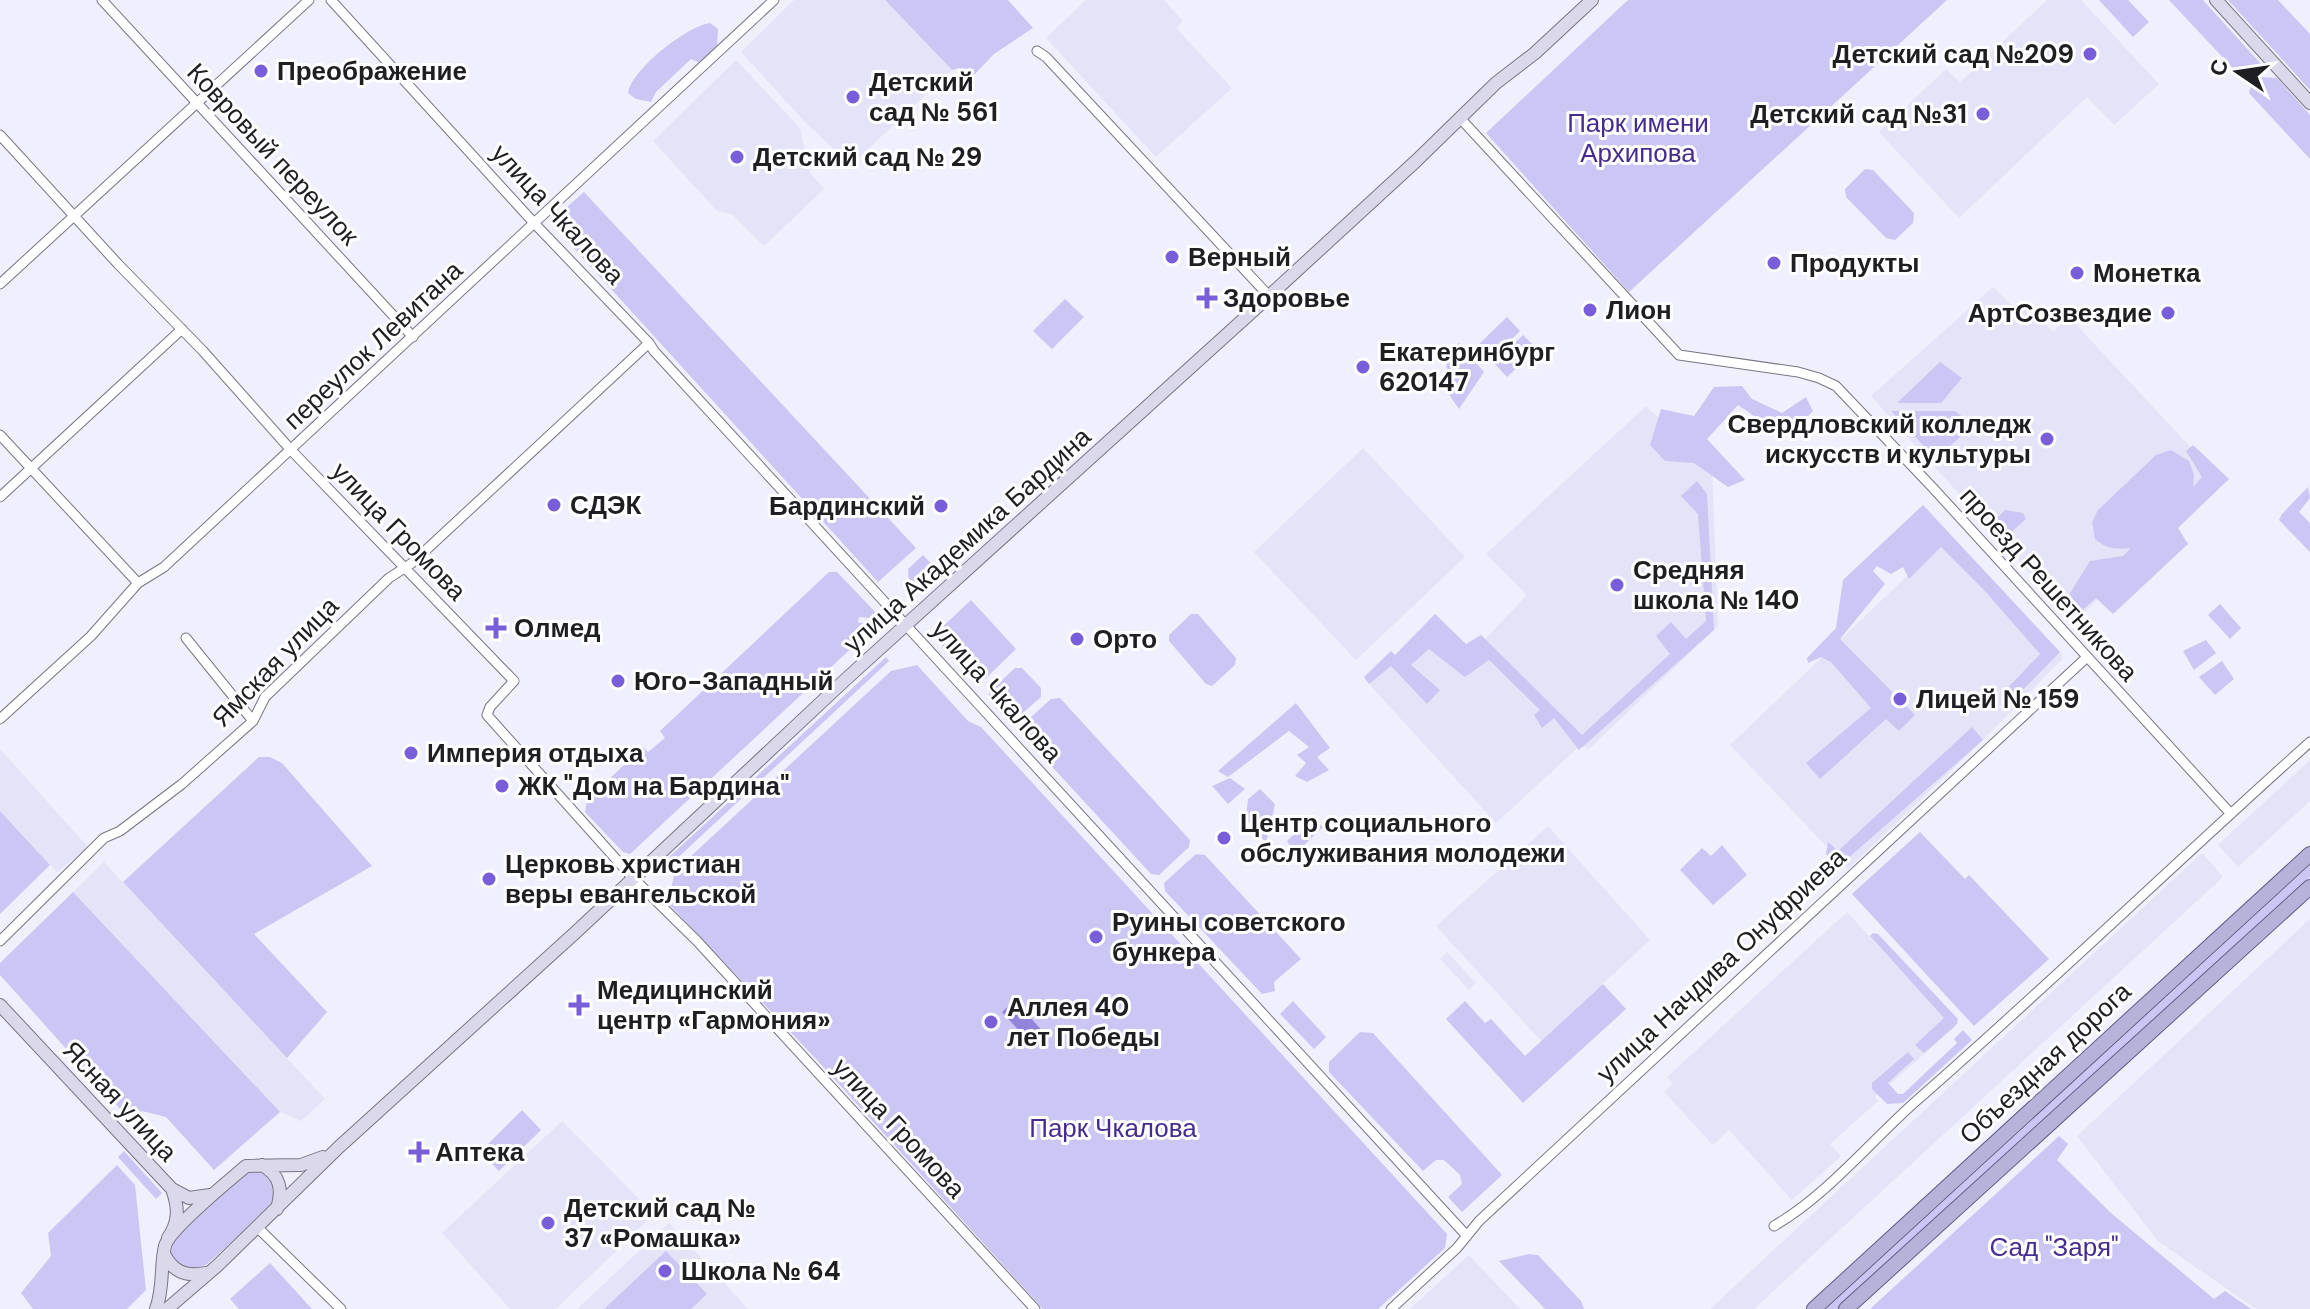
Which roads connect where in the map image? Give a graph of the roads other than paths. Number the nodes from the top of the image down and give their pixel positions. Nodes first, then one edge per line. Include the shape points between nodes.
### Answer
1 (102, 0) edge
2 (309, 0) edge
3 (331, 0) edge
4 (774, 0) edge
5 (1592, 0) edge
6 (2216, 0) edge
7 (1037, 51) dead end
8 (2310, 103) edge
9 (196, 104) junction
10 (1460, 118) junction
11 (0, 135) edge
12 (75, 216) junction
13 (534, 223) junction
14 (0, 284) edge
15 (1269, 296) junction
16 (182, 329) junction
17 (413, 337) junction
18 (649, 343) junction
19 (0, 435) edge
20 (291, 450) junction
21 (31, 468) junction
22 (0, 497) edge
23 (402, 568) junction
24 (138, 583) junction
25 (906, 625) junction
26 (186, 638) dead end
27 (2086, 658) junction
28 (0, 719) edge
29 (253, 721) junction
30 (2310, 742) edge
31 (2231, 814) junction
32 (2310, 854) edge
33 (633, 878) junction
34 (2310, 887) edge
35 (0, 941) edge
36 (0, 1005) edge
37 (339, 1147) junction
38 (262, 1165) junction
39 (172, 1189) junction
40 (218, 1191) junction
41 (277, 1209) junction
42 (1774, 1226) dead end
43 (258, 1228) junction
44 (1467, 1236) junction
45 (168, 1238) junction
46 (164, 1254) junction
47 (212, 1270) junction
48 (156, 1309) edge
49 (167, 1309) edge
50 (341, 1309) edge
51 (1035, 1309) edge
52 (1391, 1309) edge
53 (1814, 1309) edge
54 (1846, 1309) edge

1 - 9 street, Ковровый переулок
2 - 9 street
3 - 13 street, улица Чкалова
4 - 13 street, переулок Левитана
5 - 10 street, улица Академика Бардина
6 - 8 street
7 - 15 street
9 - 12 street
9 - 17 street, Ковровый переулок
10 - 15 street, улица Академика Бардина
10 - 27 street, проезд Решетникова via 1679,355 1798,372 1836,386
11 - 12 street, улица Громова
12 - 14 street
12 - 16 street, улица Громова
13 - 17 street, переулок Левитана
13 - 18 street, улица Чкалова
15 - 25 street, улица Академика Бардина
16 - 20 street, улица Громова
16 - 21 street
17 - 20 street, переулок Левитана
18 - 23 street, Ямская улица
18 - 25 street, улица Чкалова
19 - 21 street
20 - 23 street, улица Громова
20 - 24 street, переулок Левитана via 164,567
21 - 22 street
21 - 24 street
23 - 29 street, Ямская улица via 265,697
23 - 33 street, улица Громова via 514,681 487,715
24 - 28 street, переулок Левитана via 91,636
25 - 33 street, улица Академика Бардина
25 - 44 street, улица Чкалова
26 - 29 street
27 - 31 street, проезд Решетникова
27 - 44 street, улица Начдива Онуфриева
29 - 35 street, Ямская улица via 182,784 104,838
30 - 31 street
31 - 42 street via 1837,1176
32 - 53 main road, Объездная дорога
33 - 37 street, улица Академика Бардина
33 - 51 street, улица Громова
34 - 54 main road, Объездная дорога
36 - 39 street, Ясная улица
37 - 38 street, улица Академика Бардина via 309,1164
37 - 41 street, улица Академика Бардина
38 - 40 street, улица Академика Бардина via 246,1166
38 - 41 street via 279,1180
39 - 40 street via 197,1199
39 - 45 street, Ясная улица via 177,1223
40 - 45 street, улица Академика Бардина
41 - 43 street, улица Академика Бардина
43 - 47 street, улица Академика Бардина
43 - 50 street
44 - 52 street, улица Начдива Онуфриева
45 - 46 street
46 - 47 street via 182,1273
46 - 48 street
47 - 49 street, улица Академика Бардина

